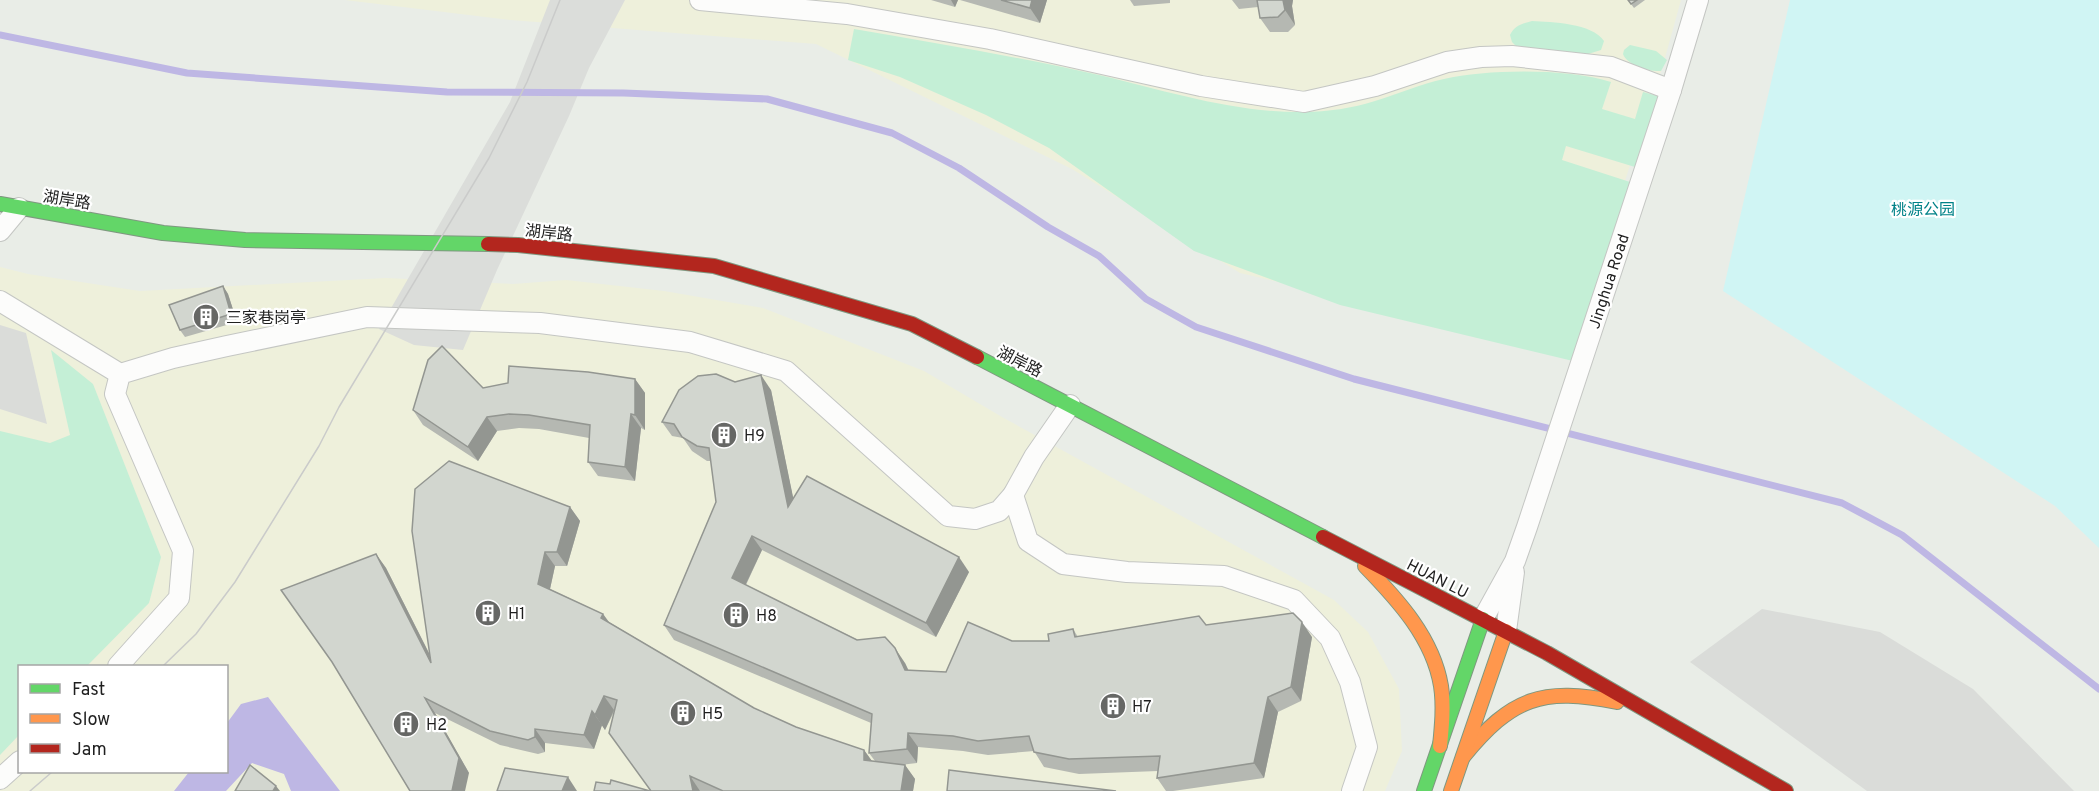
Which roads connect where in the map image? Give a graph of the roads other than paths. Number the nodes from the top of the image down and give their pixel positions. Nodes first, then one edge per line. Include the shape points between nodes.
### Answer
1 (700, 0) edge
2 (1698, 0) edge
3 (1671, 90) junction
4 (10, 206) edge
5 (0, 231) edge
6 (0, 301) edge
7 (120, 374) junction
8 (1070, 405) junction
9 (1013, 495) junction
10 (1351, 552) junction
11 (1515, 561) junction
12 (1483, 619) junction
13 (1506, 632) junction
14 (119, 665) edge
15 (1650, 712) junction
16 (1440, 746) junction
17 (1463, 757) junction
18 (18, 763) edge
19 (0, 779) edge
20 (1352, 791) edge
21 (1424, 791) edge
22 (1451, 791) edge
23 (1786, 791) edge

1 - 3 street via 847,14 990,39 1201,86 1304,102 1375,86 1447,62 1480,57 1512,56 1611,68
2 - 3 street, Jinghua Road
3 - 11 street, Jinghua Road
4 - 5 street
4 - 8 street, 湖岸路 via 164,234 518,245 714,266 912,324
6 - 7 street
7 - 9 street via 216,348 367,317 540,323 690,342 786,371 948,516 975,519 999,511
7 - 14 street via 115,393 183,551 179,598
8 - 9 street
8 - 10 street, HUAN LU
9 - 20 street via 1028,541 1063,564 1127,572 1224,576 1294,600 1330,638 1350,682 1367,747
10 - 12 street, HUAN LU
10 - 16 street via 1395,599 1428,648 1441,683
11 - 12 street, Jinghua Road
11 - 13 street, Jinghua Road
12 - 13 street, HUAN LU
12 - 16 street
13 - 15 street, HUAN LU
13 - 17 street
15 - 17 street via 1576,694 1534,698 1492,723
15 - 23 street, HUAN LU
16 - 21 street
17 - 22 street
18 - 19 street

